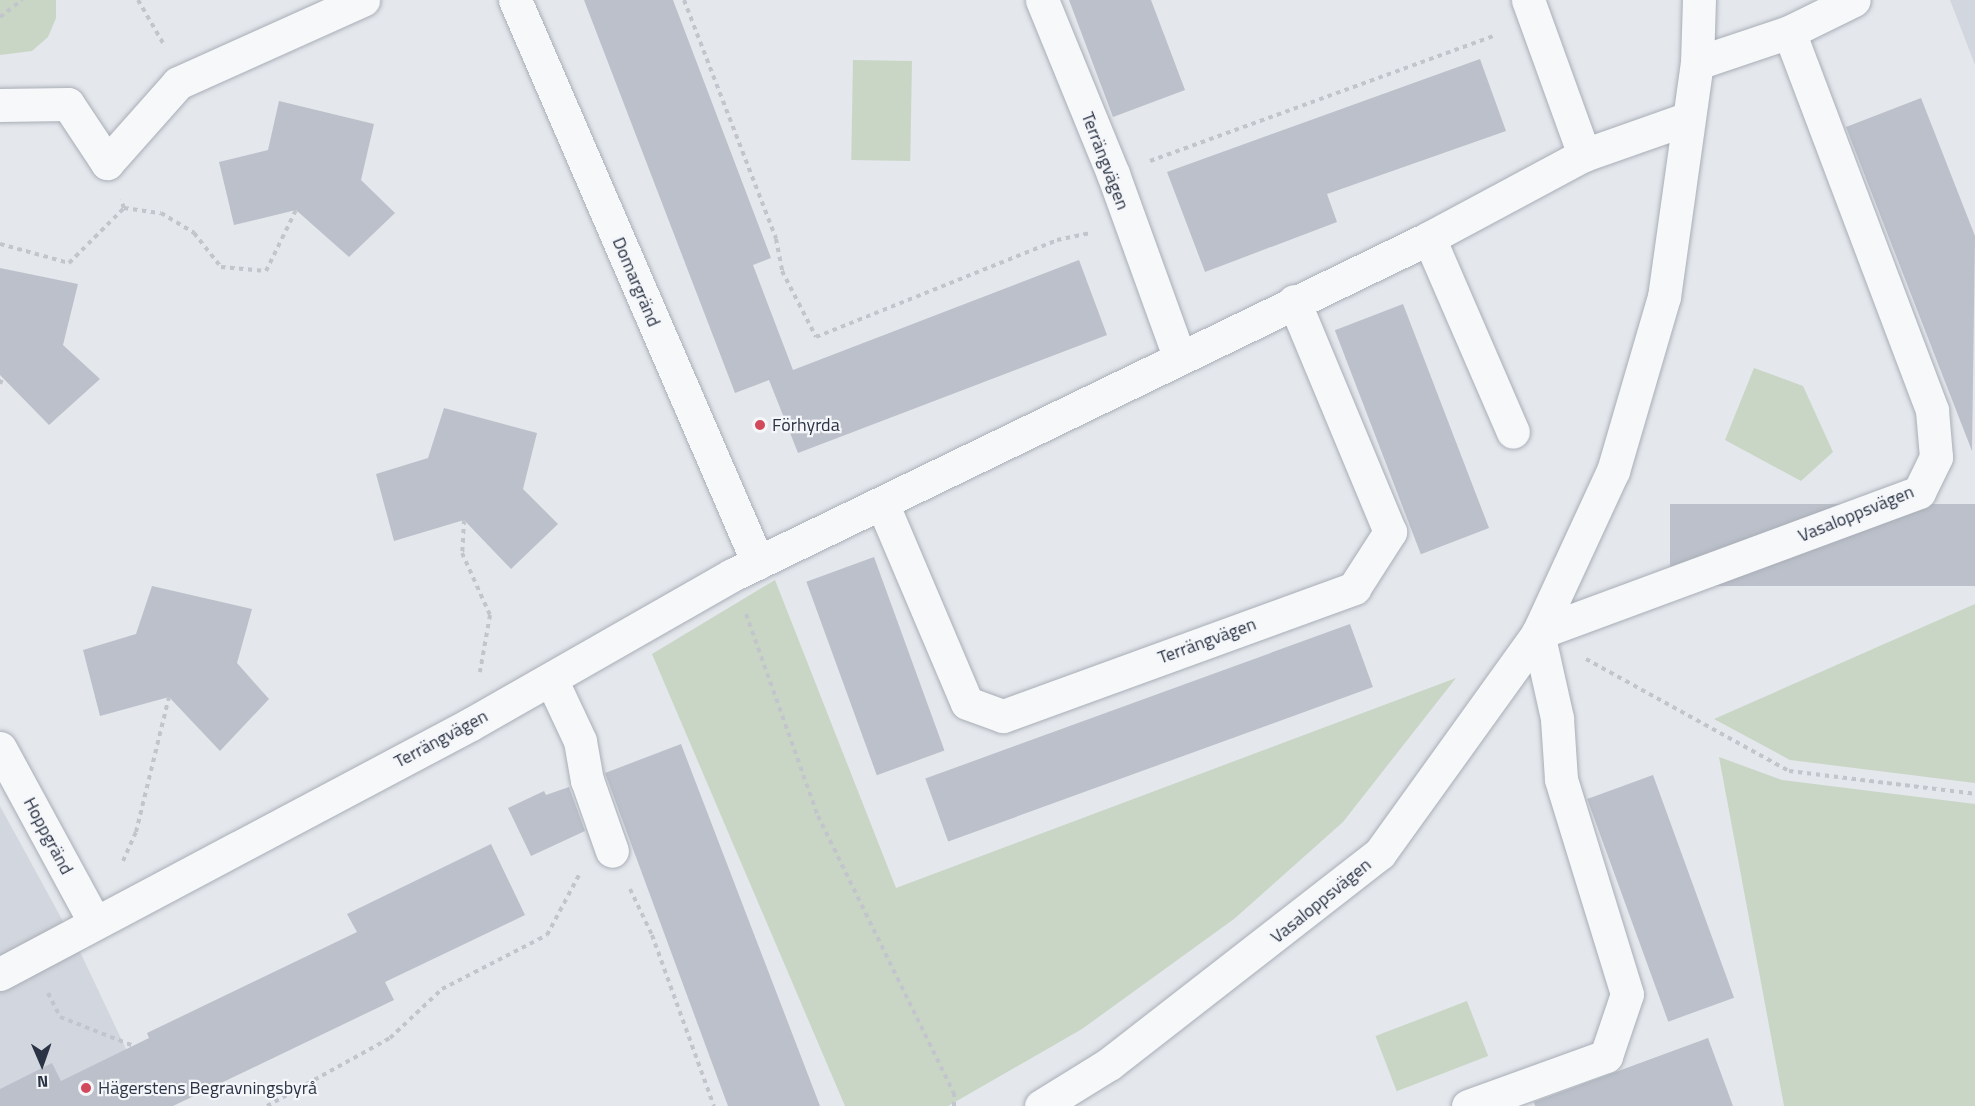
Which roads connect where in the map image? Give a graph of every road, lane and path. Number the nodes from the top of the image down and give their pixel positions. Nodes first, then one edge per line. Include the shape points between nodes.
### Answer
1 (22, 0) edge
2 (138, 0) edge
3 (363, 0) edge
4 (515, 0) edge
5 (684, 0) edge
6 (1042, 0) edge
7 (1699, 0) edge
8 (1854, 0) edge
9 (1532, 10) edge
10 (0, 17) edge
11 (1789, 32) junction
12 (1697, 63) junction
13 (177, 83) junction
14 (0, 105) edge
15 (1686, 119) junction
16 (1584, 155) junction
17 (107, 163) junction
18 (1113, 174) junction
19 (124, 208) junction
20 (296, 210) dead end
21 (1129, 224) junction
22 (1429, 238) junction
23 (0, 244) edge
24 (1294, 301) junction
25 (1179, 356) junction
26 (3, 377) dead end
27 (0, 384) edge
28 (1513, 432) dead end
29 (882, 503) junction
30 (464, 520) dead end
31 (745, 569) junction
32 (1538, 633) junction
33 (551, 678) junction
34 (169, 697) dead end
35 (471, 724) junction
36 (0, 748) edge
37 (1975, 794) edge
38 (612, 851) junction
39 (95, 923) junction
40 (30, 958) junction
41 (0, 974) edge
42 (134, 1046) dead end
43 (267, 1106) edge
44 (714, 1106) edge
45 (954, 1106) edge
46 (1041, 1106) edge
47 (1468, 1106) edge

1 - 10 path
2 - 13 path via 167,49
3 - 13 street
4 - 31 street, Domargränd
5 - 21 path via 776,239 782,271 816,337 1057,240
6 - 18 street, Terrängvägen
7 - 12 street, Vasaloppsvägen
8 - 11 street
9 - 16 street
9 - 18 path
11 - 12 street
11 - 32 street, Vasaloppsvägen via 1932,410 1935,457 1919,492
12 - 15 street, Vasaloppsvägen
13 - 17 street
14 - 17 street via 68,104
15 - 16 street, Terrängvägen
15 - 32 street, Vasaloppsvägen via 1664,297 1646,362 1613,471
16 - 22 street, Terrängvägen
17 - 19 path
18 - 21 street, Terrängvägen
19 - 20 path via 169,218 194,233 221,267 266,271
19 - 23 path via 69,263
21 - 25 street, Terrängvägen
22 - 24 street, Terrängvägen
22 - 28 street
24 - 25 street, Terrängvägen
24 - 29 street, Terrängvägen via 1390,532 1354,588 1003,716 967,703
25 - 29 street, Terrängvägen
26 - 27 path
29 - 31 street, Terrängvägen
30 - 35 path via 462,553 490,615
31 - 33 street, Terrängvägen
31 - 45 path via 818,816 954,1093
32 - 37 path via 1790,771
32 - 46 street, Vasaloppsvägen via 1380,853 1227,976 1109,1064
32 - 47 street via 1557,718 1561,779 1627,994 1606,1056
33 - 35 street, Terrängvägen
33 - 38 street via 580,741 587,780
34 - 39 path via 136,832
35 - 39 street, Terrängvägen
36 - 39 street, Hoppgränd
38 - 43 path via 573,878 547,935 442,989 390,1038
38 - 44 path via 652,935
39 - 40 street, Terrängvägen
40 - 41 street, Terrängvägen
40 - 42 path via 60,1017

